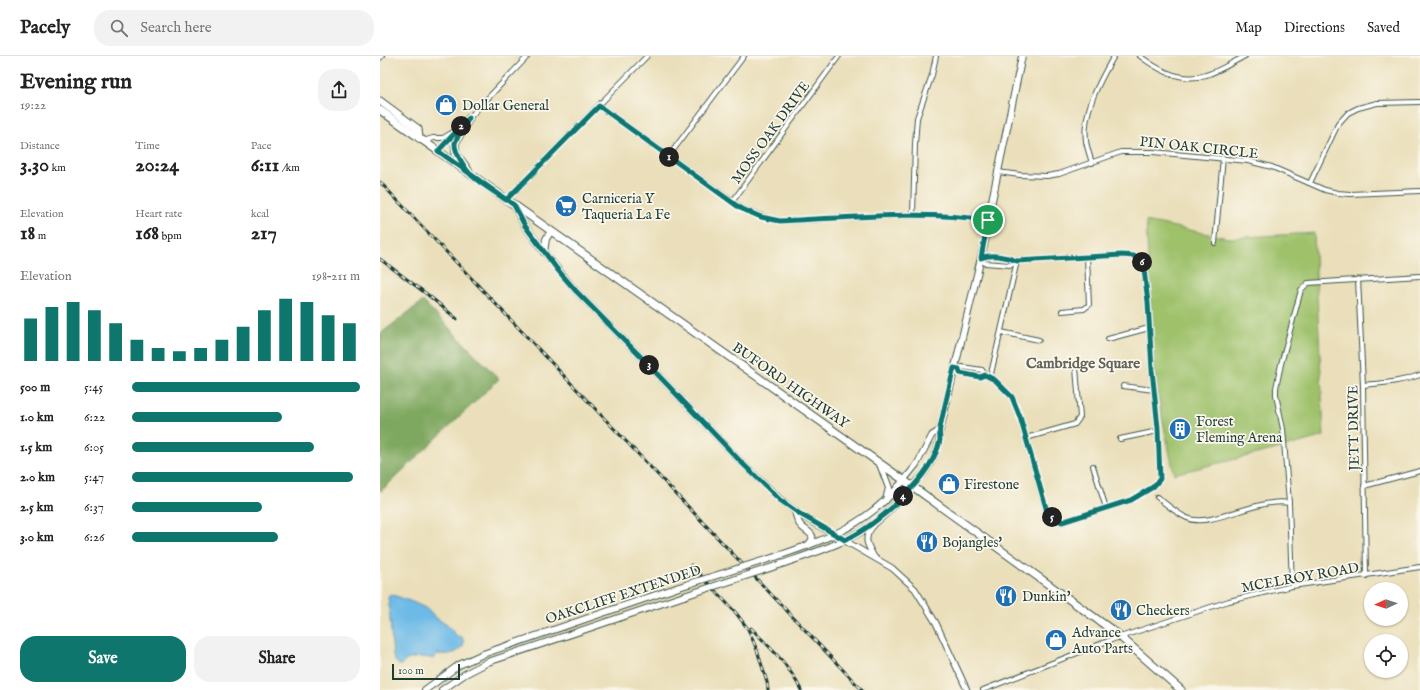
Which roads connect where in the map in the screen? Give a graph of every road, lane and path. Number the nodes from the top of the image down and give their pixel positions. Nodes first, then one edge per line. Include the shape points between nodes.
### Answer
1 (528, 56) edge
2 (647, 56) edge
3 (744, 56) edge
4 (839, 56) edge
5 (936, 56) edge
6 (1022, 56) edge
7 (1114, 56) edge
8 (1140, 56) edge
9 (1246, 56) edge
10 (380, 101) edge
11 (1420, 102) edge
12 (599, 106) junction
13 (380, 110) edge
14 (469, 118) junction
15 (461, 127) junction
16 (421, 139) junction
17 (438, 151) junction
18 (668, 157) junction
19 (1223, 158) junction
20 (1092, 162) junction
21 (998, 172) junction
22 (472, 176) junction
23 (1310, 183) junction
24 (1420, 191) edge
25 (506, 200) junction
26 (732, 202) junction
27 (514, 205) junction
28 (913, 215) junction
29 (988, 220) junction
30 (551, 231) junction
31 (1215, 243) dead end
32 (544, 252) junction
33 (1086, 257) junction
34 (981, 258) junction
35 (1017, 261) junction
36 (1420, 276) edge
37 (1358, 279) junction
38 (1062, 311) dead end
39 (1149, 328) junction
40 (1001, 332) junction
41 (1108, 339) dead end
42 (1039, 340) dead end
43 (1076, 368) dead end
44 (956, 369) junction
45 (985, 375) junction
46 (1420, 375) edge
47 (990, 378) junction
48 (1363, 385) junction
49 (1123, 386) dead end
50 (1154, 390) junction
51 (940, 430) junction
52 (1158, 431) junction
53 (1026, 438) junction
54 (1120, 439) dead end
55 (880, 464) junction
56 (1093, 466) dead end
57 (1420, 471) edge
58 (904, 480) junction
59 (912, 486) junction
60 (1364, 486) junction
61 (1157, 497) dead end
62 (885, 502) junction
63 (1288, 503) junction
64 (1106, 508) junction
65 (795, 511) junction
66 (877, 521) junction
67 (835, 534) junction
68 (845, 540) junction
69 (807, 546) junction
70 (874, 558) junction
71 (1420, 567) edge
72 (1366, 576) junction
73 (1292, 586) junction
74 (1120, 637) junction
75 (425, 690) edge
76 (442, 690) edge
77 (967, 690) edge
78 (983, 690) edge
79 (1181, 690) edge

1 - 14 street
2 - 12 street
3 - 18 street
4 - 26 street, MOSS OAK DRIVE
5 - 28 street via 917,118
6 - 21 main road
7 - 20 street via 1091,103 1085,134
8 - 9 street via 1169,73 1190,77 1208,75
10 - 16 main road via 418,129
11 - 23 street via 1376,103 1348,113 1338,124
12 - 18 street
12 - 25 street
13 - 16 main road, BUFORD HIGHWAY
14 - 15 street
14 - 22 main road via 455,143 456,154
15 - 16 street via 443,138
15 - 17 street
16 - 17 main road, BUFORD HIGHWAY
17 - 22 main road, BUFORD HIGHWAY
18 - 26 street
19 - 20 street, PIN OAK CIRCLE via 1121,152
19 - 23 street, PIN OAK CIRCLE via 1272,167
19 - 31 street
20 - 21 street, PIN OAK CIRCLE via 1047,176
21 - 29 main road
22 - 25 main road, BUFORD HIGHWAY
23 - 24 street, PIN OAK CIRCLE via 1325,190 1350,194
25 - 27 main road, BUFORD HIGHWAY
26 - 28 street via 752,214 780,221
27 - 30 main road, BUFORD HIGHWAY
27 - 32 main road via 525,226
28 - 29 street
29 - 34 main road
30 - 32 main road via 546,239
30 - 55 main road, BUFORD HIGHWAY
32 - 65 street via 576,291 741,462
33 - 35 street
33 - 38 street via 1089,305 1084,309
33 - 39 street via 1128,255 1143,262
34 - 35 street via 1009,257
34 - 35 street via 985,263 1011,265
34 - 44 main road
35 - 40 street
36 - 37 street
37 - 48 street, JETT DRIVE
37 - 63 street via 1308,282 1301,290 1276,388 1283,429
39 - 41 street
39 - 50 street
40 - 42 street
40 - 47 street
43 - 53 street via 1080,417 1075,424
44 - 45 street via 960,373 980,377
44 - 45 street via 962,367 982,370
44 - 51 main road
45 - 47 street
46 - 48 street via 1393,383
47 - 53 street via 1012,397
48 - 60 street, JETT DRIVE
49 - 50 street
50 - 52 street
51 - 58 street via 932,435 917,464
51 - 59 street via 940,440 931,462
52 - 54 street
52 - 64 street via 1160,479 1153,487 1131,500
53 - 64 street via 1048,515 1062,522
55 - 58 main road, BUFORD HIGHWAY
55 - 62 main road via 889,488
56 - 64 street
57 - 60 street
58 - 59 main road, BUFORD HIGHWAY
58 - 62 main road, OAKCLIFF EXTENDED
59 - 66 main road, OAKCLIFF EXTENDED
59 - 74 main road, BUFORD HIGHWAY
60 - 72 street, JETT DRIVE
61 - 63 street via 1188,519 1204,520 1258,505
62 - 67 main road, OAKCLIFF EXTENDED
63 - 73 street
65 - 67 street
65 - 69 main road via 800,525 811,532 811,541
66 - 68 main road, OAKCLIFF EXTENDED
66 - 70 street via 868,532 867,539 868,548
67 - 68 street
67 - 69 main road, OAKCLIFF EXTENDED
68 - 70 street
68 - 76 main road, OAKCLIFF EXTENDED, bridge via 830,548 488,662
69 - 75 main road, OAKCLIFF EXTENDED, bridge via 483,654 459,665
70 - 77 street via 892,568 915,589 936,624
71 - 72 street, MCELROY ROAD
72 - 73 street, MCELROY ROAD
73 - 74 street, MCELROY ROAD via 1229,601
74 - 78 street, MCELROY ROAD
74 - 79 main road, BUFORD HIGHWAY

